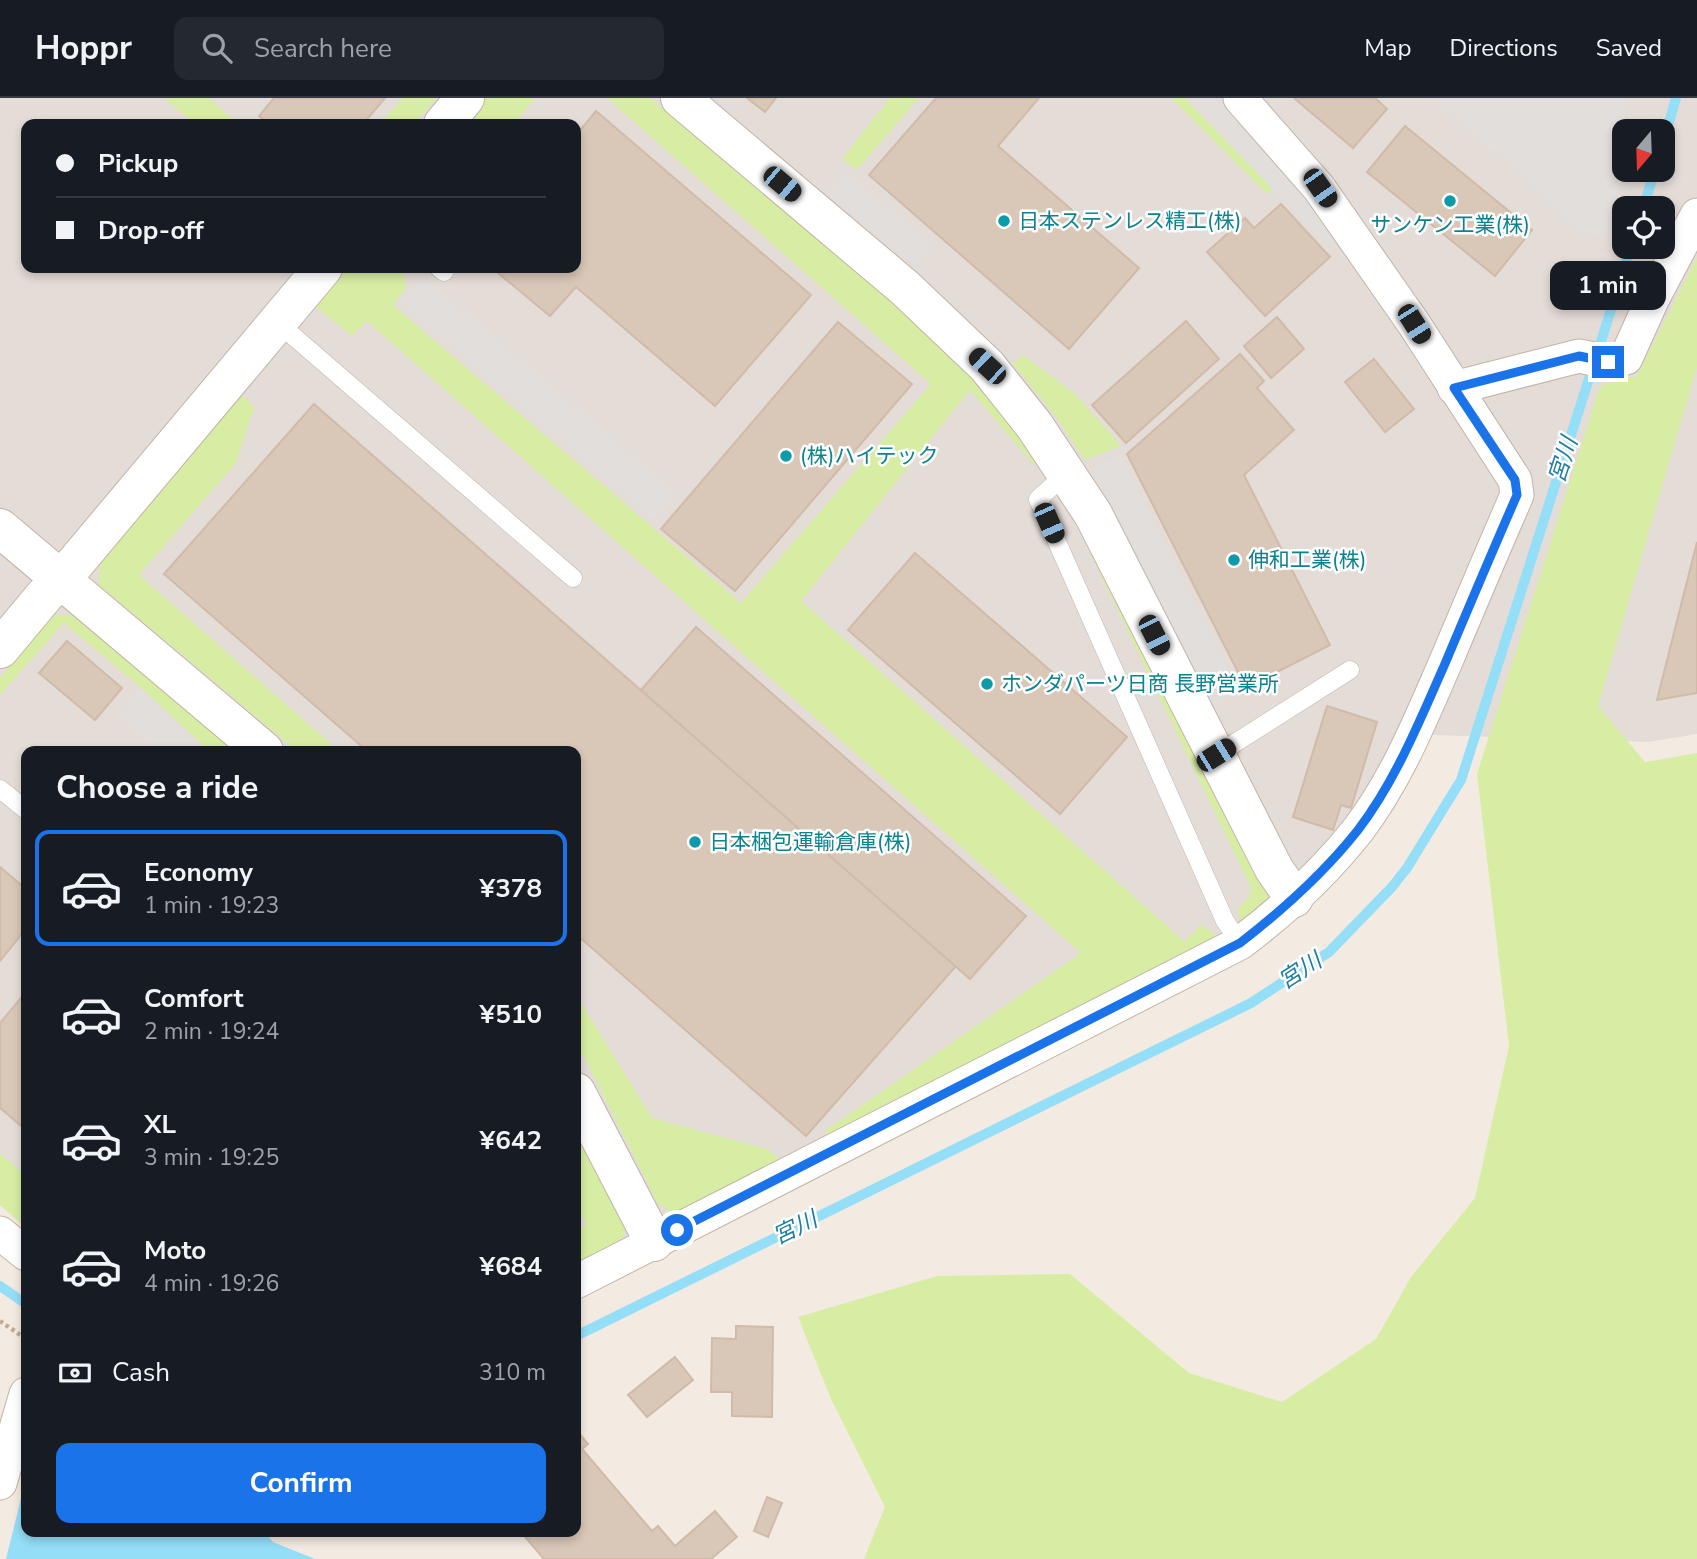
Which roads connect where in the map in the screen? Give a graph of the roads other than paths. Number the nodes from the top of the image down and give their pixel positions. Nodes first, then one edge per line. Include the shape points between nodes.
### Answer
1 (465, 98) edge
2 (680, 98) edge
3 (1240, 98) edge
4 (447, 119) edge
5 (1697, 215) edge
6 (319, 273) edge
7 (277, 322) junction
8 (1454, 388) junction
9 (1066, 474) junction
10 (0, 528) edge
11 (573, 578) dead end
12 (61, 580) junction
13 (0, 649) edge
14 (1350, 670) dead end
15 (258, 746) edge
16 (1216, 755) junction
17 (0, 789) edge
18 (21, 806) edge
19 (1294, 898) junction
20 (1240, 943) junction
21 (581, 1102) edge
22 (0, 1233) edge
23 (654, 1242) junction
24 (21, 1250) edge
25 (581, 1279) edge
26 (21, 1411) edge
27 (0, 1483) edge

1 - 4 street
2 - 9 street via 905,288 987,366
3 - 8 street via 1320,188
5 - 8 street via 1626,358 1594,359
6 - 7 street
7 - 11 lane
7 - 12 street
8 - 19 street via 1515,480 1517,495 1391,781 1336,856
9 - 16 street via 1093,514
9 - 20 lane via 1038,499 1225,921
10 - 12 street
12 - 13 street
12 - 15 street
14 - 16 lane
16 - 19 street via 1274,869
17 - 18 lane
19 - 20 street
20 - 23 street
21 - 23 street
22 - 24 street
23 - 25 street
26 - 27 street

